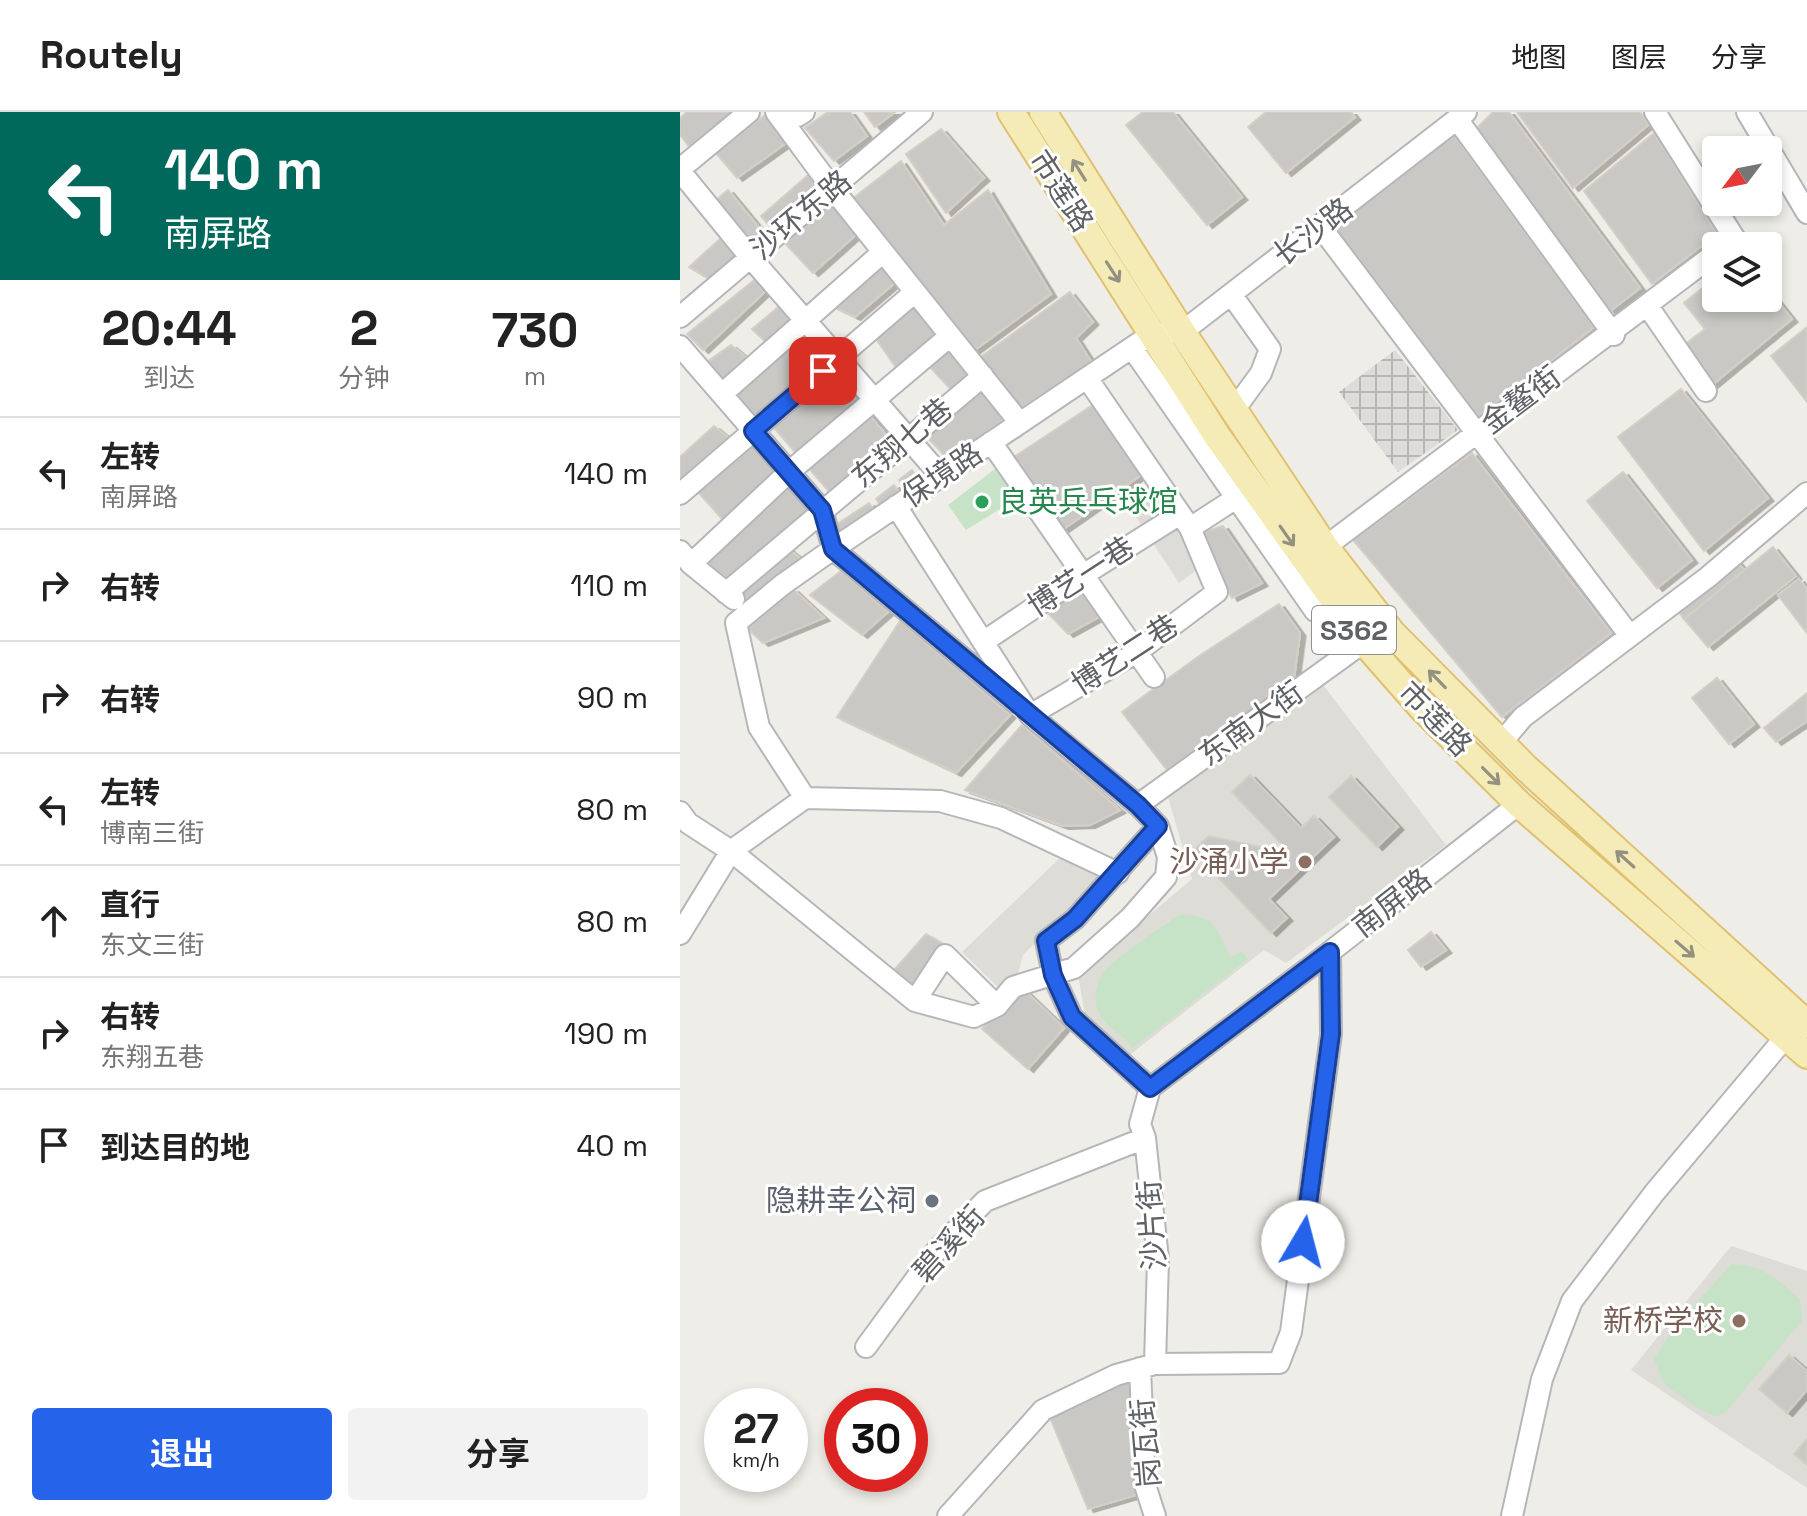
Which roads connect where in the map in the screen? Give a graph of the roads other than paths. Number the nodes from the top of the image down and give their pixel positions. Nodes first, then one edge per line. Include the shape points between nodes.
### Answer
1 (749, 112) edge
2 (776, 112) edge
3 (922, 112) edge
4 (1011, 112) edge
5 (1043, 112) edge
6 (1655, 112) edge
7 (1747, 112) edge
8 (1461, 116) edge
9 (680, 170) edge
10 (832, 188) junction
11 (1807, 213) edge
12 (1320, 226) junction
13 (1724, 232) edge
14 (883, 252) junction
15 (750, 257) junction
16 (1702, 264) edge
17 (915, 292) junction
18 (1231, 294) junction
19 (1647, 305) junction
20 (680, 317) edge
21 (1182, 332) junction
22 (1614, 335) dead end
23 (950, 336) junction
24 (1142, 341) junction
25 (680, 346) edge
26 (983, 376) junction
27 (1087, 378) junction
28 (1706, 391) dead end
29 (722, 394) junction
30 (1234, 410) junction
31 (1020, 423) junction
32 (753, 431) junction
33 (1476, 434) junction
34 (991, 442) junction
35 (789, 472) junction
36 (941, 476) junction
37 (1253, 487) junction
38 (1807, 493) edge
39 (680, 494) edge
40 (896, 506) junction
41 (822, 510) junction
42 (1185, 521) junction
43 (1325, 547) junction
44 (833, 549) junction
45 (686, 558) edge
46 (1083, 575) junction
47 (726, 593) junction
48 (1332, 599) junction
49 (742, 617) junction
50 (1630, 636) junction
51 (983, 642) junction
52 (1364, 642) junction
53 (1137, 652) junction
54 (1154, 677) dead end
55 (1030, 715) junction
56 (1501, 743) junction
57 (805, 798) junction
58 (1519, 804) junction
59 (1138, 805) junction
60 (680, 812) edge
61 (1158, 826) junction
62 (731, 851) junction
63 (1118, 873) junction
64 (680, 934) edge
65 (1330, 952) junction
66 (1053, 975) junction
67 (915, 1001) junction
68 (997, 1006) junction
69 (1798, 1027) edge
70 (1807, 1055) edge
71 (1150, 1088) junction
72 (1145, 1138) junction
73 (866, 1347) dead end
74 (1148, 1366) junction
75 (948, 1516) edge
76 (1155, 1516) edge
77 (1512, 1516) edge

1 - 9 street
2 - 10 street
3 - 10 street, 沙环东路
4 -> 24 main road, 市莲路 / S362
21 -> 5 main road, 市莲路 / S362
6 - 13 street
7 - 11 street
8 - 12 street, 长沙路
8 - 22 street
9 - 15 street
10 - 14 street
10 - 15 street, 沙环东路
12 - 18 street, 长沙路
12 - 33 street
14 - 17 street
14 - 29 street
15 - 20 street, 沙环东路
15 - 36 street
16 - 19 street, 金鳌街
17 - 23 street
17 - 32 street
18 - 21 street, 长沙路
18 - 30 street via 1270,349 1261,373
19 - 28 street
19 - 33 street, 金鳌街
21 - 24 street
21 - 30 main road, 市莲路 / S362
23 - 26 street
23 - 35 street
24 - 27 street, 保境路
24 - 37 main road, 市莲路 / S362
24 - 48 street via 1315,611
25 - 29 street
26 - 31 street
26 - 41 street, 东翔七巷
27 - 31 street, 保境路
27 - 42 street
29 - 32 street
30 - 43 main road, 市莲路 / S362
31 - 34 street, 保境路
32 - 35 street
32 - 39 street
33 - 43 street, 金鳌街
33 - 50 street
34 - 36 street, 保境路
34 - 46 street
35 - 41 street
35 - 45 street
36 - 40 street, 保境路
37 - 42 street, 博艺一巷
37 -> 48 main road, 市莲路 / S362
38 - 50 street
40 - 44 street, 保境路
40 - 51 street
41 - 44 street
41 - 47 street, 东翔七巷
42 - 46 street, 博艺一巷
42 - 53 street, 博艺二巷 via 1217,592
56 -> 43 main road, 市莲路 / S362 via 1392,633
44 - 49 street, 保境路
44 - 55 street
45 - 47 street
46 - 51 street, 博艺一巷
46 - 53 street
47 - 49 street
48 - 52 main road, 市莲路 / S362
49 - 57 street via 759,727
50 - 56 street via 1523,717
51 - 55 street
52 -> 58 main road, 市莲路 / S362
52 - 59 street, 东南大街
53 - 54 street
53 - 55 street, 博艺二巷
55 - 59 street
69 -> 56 main road, 市莲路 / S362
57 - 62 street
57 - 63 street via 940,801 1001,818
58 - 65 street, 南屏路
58 -> 69 main road, 市莲路 / S362
59 - 61 street
60 - 62 street
61 - 63 street
61 - 66 street via 1168,857 1166,877 1074,968
62 - 64 street
62 - 67 street
63 - 66 street via 1046,941
65 - 71 street, 南屏路
65 - 74 street via 1331,1034 1291,1332 1279,1363
66 - 68 street via 1013,987
66 - 71 street via 1072,1017
67 - 68 street via 974,1017
67 - 68 street via 945,955
69 - 70 main road, 市莲路 / S362
69 - 77 street via 1655,1192 1572,1301 1542,1379
71 - 72 street, 沙片街 via 1140,1124
72 - 73 street, 碧溪街 via 985,1201 937,1250
72 - 74 street, 沙片街 via 1158,1259
74 - 75 street via 1116,1375 1043,1410
74 - 76 street, 岗瓦街 via 1145,1485

